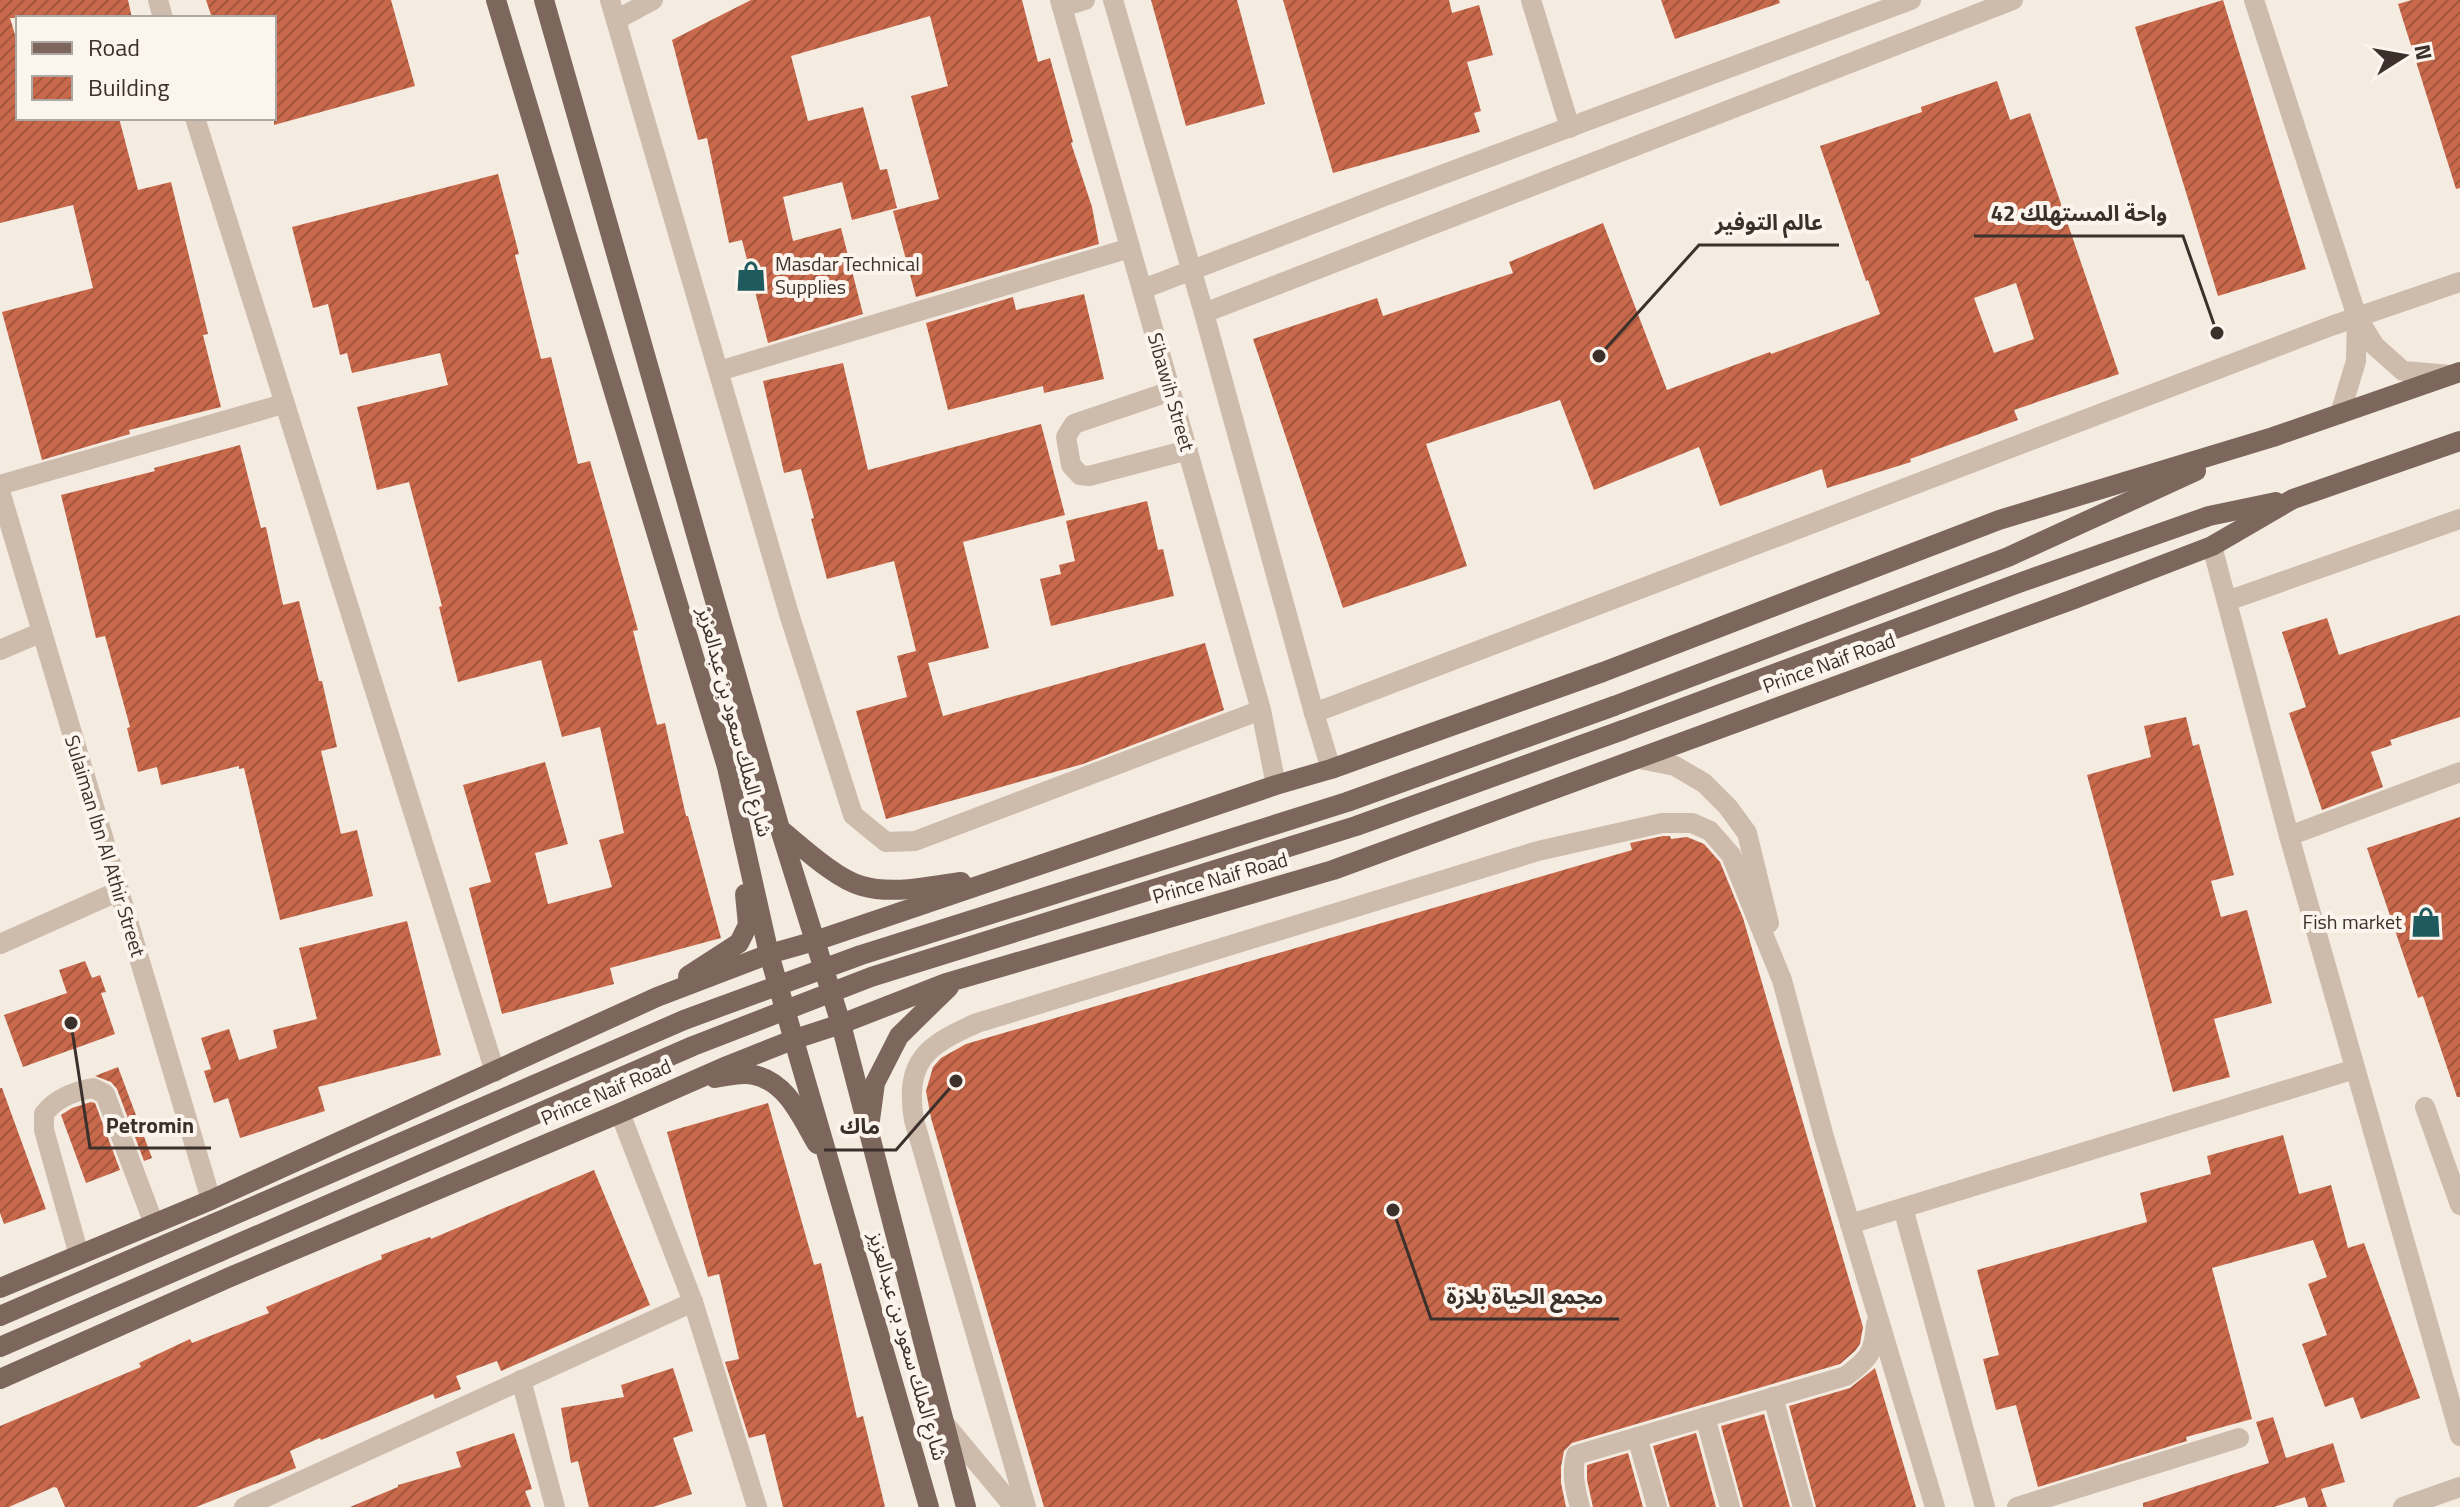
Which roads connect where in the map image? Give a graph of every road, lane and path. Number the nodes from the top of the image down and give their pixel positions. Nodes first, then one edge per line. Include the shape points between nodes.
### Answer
1 (496, 0) edge
2 (544, 0) edge
3 (653, 0) edge
4 (1085, 0) edge
5 (1113, 0) edge
6 (1531, 0) edge
7 (1911, 0) edge
8 (2013, 0) edge
9 (2254, 0) edge
10 (1061, 4) edge
11 (613, 10) edge
12 (196, 120) edge
13 (1570, 128) junction
14 (1130, 248) junction
15 (1192, 271) junction
16 (2460, 282) edge
17 (1143, 289) junction
18 (1204, 313) junction
19 (2357, 317) junction
20 (719, 371) junction
21 (2455, 374) edge
22 (1171, 391) junction
23 (283, 404) junction
24 (2340, 414) junction
25 (2273, 437) junction
26 (2460, 441) edge
27 (1188, 450) junction
28 (0, 485) edge
29 (0, 491) edge
30 (2293, 499) junction
31 (2460, 519) edge
32 (2212, 546) junction
33 (2227, 601) junction
34 (42, 632) junction
35 (0, 650) edge
36 (1261, 710) junction
37 (1314, 713) junction
38 (1640, 759) junction
39 (727, 767) junction
40 (1331, 769) junction
41 (2460, 772) edge
42 (1276, 785) junction
43 (1728, 807) junction
44 (1692, 823) junction
45 (780, 829) junction
46 (2289, 836) junction
47 (1001, 878) junction
48 (119, 891) junction
49 (815, 941) junction
50 (0, 944) edge
51 (769, 954) junction
52 (956, 980) junction
53 (1782, 980) junction
54 (657, 997) junction
55 (841, 1024) junction
56 (795, 1039) junction
57 (2355, 1069) junction
58 (495, 1072) junction
59 (695, 1080) junction
60 (2425, 1107) dead end
61 (620, 1113) junction
62 (869, 1132) junction
63 (832, 1170) junction
64 (211, 1200) junction
65 (2460, 1205) edge
66 (1903, 1208) junction
67 (154, 1224) junction
68 (1850, 1224) junction
69 (79, 1255) junction
70 (0, 1288) edge
71 (693, 1302) junction
72 (1876, 1312) junction
73 (0, 1316) edge
74 (0, 1347) edge
75 (1891, 1359) junction
76 (1865, 1362) junction
77 (0, 1379) edge
78 (521, 1380) junction
79 (1773, 1397) junction
80 (1705, 1417) junction
81 (944, 1423) junction
82 (2459, 1426) edge
83 (1637, 1437) junction
84 (2239, 1438) dead end
85 (2460, 1487) edge
86 (244, 1507) edge
87 (555, 1507) edge
88 (757, 1507) edge
89 (929, 1507) edge
90 (966, 1507) edge
91 (1014, 1507) edge
92 (1026, 1507) edge
93 (1580, 1507) edge
94 (1657, 1507) edge
95 (1730, 1507) edge
96 (1803, 1507) edge
97 (1935, 1507) edge
98 (1985, 1507) edge
99 (2017, 1507) edge
100 (2403, 1507) edge

1 - 39 main road, شارع الملك سعود بن عبدالعزيز
2 - 45 main road, شارع الملك سعود بن عبدالعزيز
3 - 11 street
4 - 10 street
5 - 15 street
6 - 13 street
7 - 13 street
8 - 18 street
9 - 19 street
10 - 14 street, Sibawih Street
11 - 20 street
12 - 23 street
13 - 15 street
14 - 17 street, Sibawih Street
14 - 20 street
15 - 17 street
15 - 18 street
16 - 19 street
17 - 22 street, Sibawih Street
18 - 37 street
19 - 21 street via 2375,346 2403,371
19 - 24 street via 2356,361
19 - 37 street
20 - 36 street via 853,815 886,842 915,841
21 - 24 main road
22 - 27 street, Sibawih Street
22 - 27 street via 1074,424 1066,437 1071,465 1089,476
23 - 28 street
23 - 58 street
24 - 25 main road
25 - 40 main road via 1999,520 1603,672
25 - 73 main road, bridge via 2008,557 1614,706 1347,802 861,955 684,1020
26 - 30 main road, Prince Naif Road
27 - 36 street, Sibawih Street
29 - 34 street, Sulaiman Ibn Al Athir Street
30 - 32 main road, Prince Naif Road
30 - 74 main road, bridge via 2209,516 1356,826 871,977 693,1046
31 - 33 street
32 - 33 street
32 - 38 main road, Prince Naif Road
33 - 46 street
34 - 35 street
34 - 48 street, Sulaiman Ibn Al Athir Street
36 - 42 street, Sibawih Street
37 - 40 street
38 - 43 street via 1675,766 1704,783
38 - 52 main road, Prince Naif Road via 1333,870
39 - 51 main road, شارع الملك سعود بن عبدالعزيز
39 - 54 main road via 748,925 739,943
40 - 42 main road
41 - 46 street
42 - 47 main road
43 - 44 street
43 - 53 street via 1747,833
44 - 53 street via 1710,831 1731,855
44 - 92 street via 1662,823 1538,851 977,1023 929,1050 914,1071 914,1120
45 - 47 main road via 859,886 890,890
45 - 49 main road, شارع الملك سعود بن عبدالعزيز
46 - 57 street
47 - 49 main road
48 - 50 street
48 - 64 street, Sulaiman Ibn Al Athir Street
49 - 51 main road
49 - 55 main road, شارع الملك سعود بن عبدالعزيز
51 - 54 main road
51 - 56 main road, شارع الملك سعود بن عبدالعزيز
52 - 55 main road, Prince Naif Road
52 - 62 main road via 899,1036 875,1083
53 - 68 street
54 - 58 main road
55 - 56 main road, Prince Naif Road
55 - 62 main road, شارع الملك سعود بن عبدالعزيز
56 - 59 main road, Prince Naif Road
56 - 63 main road, شارع الملك سعود بن عبدالعزيز
57 - 66 street
57 - 82 street
58 - 64 main road
59 - 61 main road, Prince Naif Road
59 - 63 main road via 751,1074 772,1081 790,1099
60 - 65 street
61 - 71 street
61 - 77 main road, Prince Naif Road
62 - 81 main road, شارع الملك سعود بن عبدالعزيز
63 - 89 main road, شارع الملك سعود بن عبدالعزيز
64 - 67 main road
66 - 68 street
66 - 98 street
67 - 69 main road
67 - 69 street via 105,1094 81,1090 51,1104 44,1114
68 - 72 street
69 - 70 main road
71 - 78 street
71 - 88 street
72 - 75 street
72 - 76 street via 1874,1345
75 - 76 street
75 - 97 street
76 - 79 street via 1846,1376
78 - 86 street
78 - 87 street
79 - 80 street
79 - 96 street
80 - 83 street
80 - 95 street
81 - 90 main road, شارع الملك سعود بن عبدالعزيز
81 - 91 street
83 - 93 street via 1576,1455
83 - 94 street
84 - 99 street
85 - 100 street

